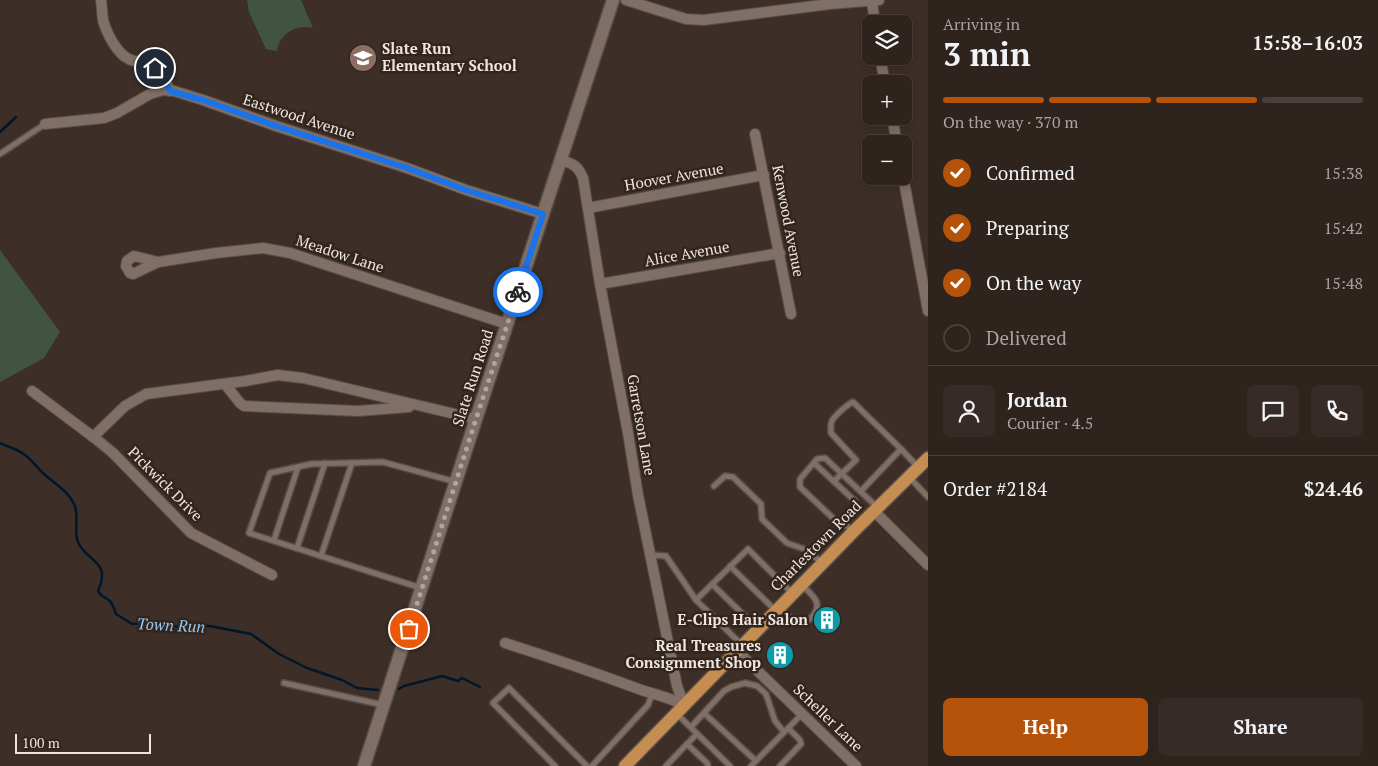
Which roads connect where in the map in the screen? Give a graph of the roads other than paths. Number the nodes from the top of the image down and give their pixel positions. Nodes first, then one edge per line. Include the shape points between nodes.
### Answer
1 (101, 0) edge
2 (613, 0) edge
3 (626, 0) edge
4 (879, 0) edge
5 (872, 1) edge
6 (874, 15) edge
7 (170, 91) junction
8 (45, 124) joint
9 (755, 134) dead end
10 (0, 154) edge
11 (561, 160) junction
12 (764, 175) junction
13 (905, 185) edge
14 (588, 208) junction
15 (543, 214) junction
16 (780, 253) junction
17 (158, 262) dead end
18 (600, 284) junction
19 (928, 311) edge
20 (791, 314) dead end
21 (507, 324) junction
22 (225, 384) junction
23 (32, 391) dead end
24 (417, 406) junction
25 (476, 419) junction
26 (93, 437) junction
27 (901, 449) junction
28 (352, 462) junction
29 (325, 463) junction
30 (814, 463) junction
31 (925, 463) edge
32 (298, 467) junction
33 (842, 474) junction
34 (908, 477) junction
35 (834, 481) junction
36 (456, 482) junction
37 (714, 486) dead end
38 (861, 491) junction
39 (928, 497) edge
40 (876, 509) junction
41 (843, 522) junction
42 (853, 532) junction
43 (274, 540) junction
44 (297, 548) junction
45 (650, 555) junction
46 (321, 556) junction
47 (822, 563) junction
48 (928, 565) edge
49 (730, 566) junction
50 (272, 575) dead end
51 (712, 584) junction
52 (422, 588) junction
53 (797, 588) junction
54 (696, 600) junction
55 (777, 608) junction
56 (758, 628) junction
57 (505, 643) dead end
58 (739, 648) junction
59 (284, 683) dead end
60 (652, 694) junction
61 (384, 705) junction
62 (680, 709) junction
63 (704, 713) junction
64 (802, 714) junction
65 (690, 728) junction
66 (786, 730) junction
67 (697, 734) junction
68 (687, 744) junction
69 (752, 765) edge
70 (364, 766) edge
71 (555, 766) edge
72 (587, 766) edge
73 (592, 766) edge
74 (625, 766) edge
75 (666, 766) edge
76 (708, 766) edge
77 (730, 766) edge
78 (780, 766) edge
79 (856, 766) edge

1 - 7 street via 103,21 117,48 127,58 155,68
2 - 11 street, Slate Run Road
3 - 5 street via 686,19 704,20
4 - 5 street
5 - 6 street
7 - 8 street, Eastwood Avenue via 150,94 104,118
7 - 15 street, Eastwood Avenue
8 - 10 lane
9 - 12 street, Kenwood Avenue
11 - 14 street, Garretson Lane via 580,170
11 - 15 street, Slate Run Road
12 - 14 street, Hoover Avenue
12 - 16 street, Kenwood Avenue
13 - 19 street
14 - 18 street, Garretson Lane
15 - 21 street, Slate Run Road
16 - 18 street, Alice Avenue
16 - 20 street, Kenwood Avenue
17 - 21 street, Meadow Lane via 263,248 290,253
18 - 45 street, Garretson Lane
21 - 25 street, Slate Run Road
22 - 24 street via 278,375 303,378
22 - 24 street via 244,406 358,411
22 - 26 street via 146,394 125,406
23 - 26 street, Pickwick Drive
24 - 25 street
25 - 36 street, Slate Run Road
26 - 50 street, Pickwick Drive via 126,466 190,533
27 - 31 lane
27 - 33 lane via 854,402 849,403 830,427 831,433 856,460
27 - 38 lane
28 - 29 lane
28 - 36 lane via 383,462
28 - 46 lane
29 - 32 lane
29 - 44 lane
30 - 33 lane via 825,458
30 - 35 lane
30 - 41 lane via 800,479 800,487 836,521
31 - 34 main road, Charlestown Road
32 - 43 lane
32 - 43 lane via 270,473 249,533
33 - 35 lane
33 - 38 lane
34 - 39 lane
34 - 40 main road, Charlestown Road
35 - 41 lane via 856,505 854,512
36 - 52 street, Slate Run Road
37 - 47 lane via 724,476 733,478 761,504 762,518 787,543 807,550
38 - 40 lane
40 - 42 main road, Charlestown Road
40 - 48 street
41 - 42 lane
42 - 47 main road, Charlestown Road
43 - 44 lane
44 - 46 lane
45 - 54 lane via 666,556
45 - 62 street, Garretson Lane
46 - 52 lane
47 - 53 main road, Charlestown Road
49 - 51 lane
49 - 53 lane via 748,549
49 - 55 lane
51 - 54 lane
51 - 56 lane
52 - 61 street, Slate Run Road
53 - 55 main road, Charlestown Road
53 - 55 lane via 814,596 816,602 817,608 808,621 796,624
54 - 58 lane
55 - 56 main road, Charlestown Road
56 - 58 main road, Charlestown Road
57 - 60 street
58 - 62 main road, Charlestown Road
58 - 64 street, Scheller Lane
59 - 61 lane
60 - 62 street via 675,700
60 - 73 lane via 648,706
61 - 70 street, Slate Run Road
62 - 65 lane
62 - 74 main road, Charlestown Road
63 - 65 lane
63 - 66 lane via 724,691 752,684 766,694 775,721
63 - 69 lane
64 - 66 lane
64 - 79 street, Scheller Lane
65 - 67 lane
66 - 69 lane
66 - 78 lane via 801,744
67 - 68 lane
67 - 77 lane
68 - 75 lane
68 - 76 lane
71 - 72 lane via 493,703 509,688

